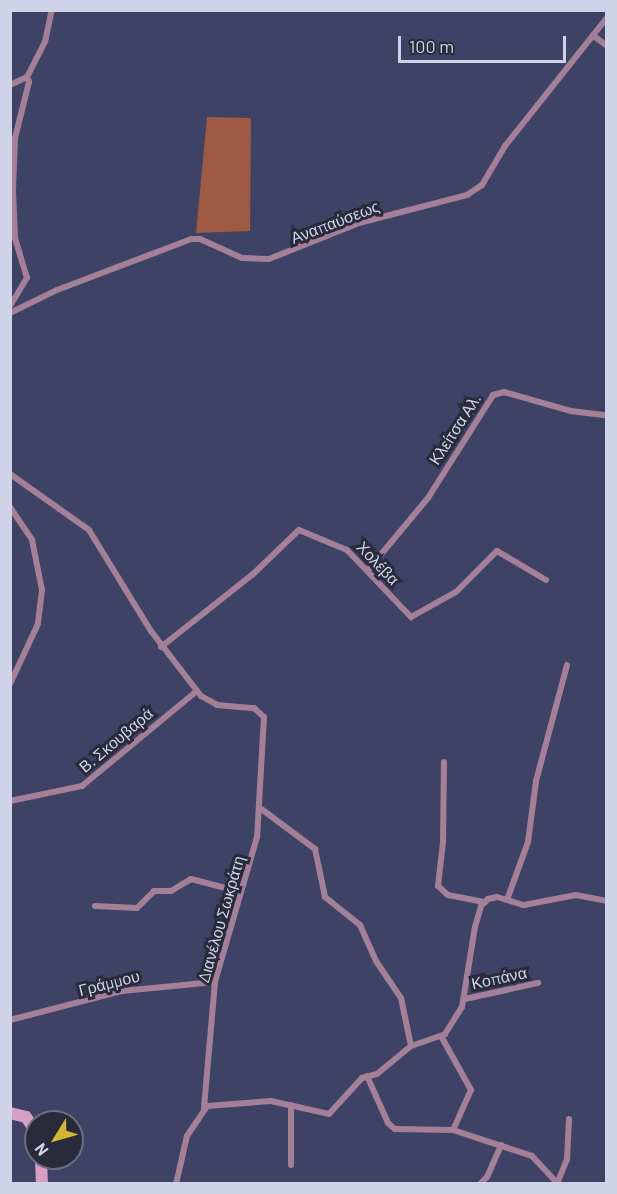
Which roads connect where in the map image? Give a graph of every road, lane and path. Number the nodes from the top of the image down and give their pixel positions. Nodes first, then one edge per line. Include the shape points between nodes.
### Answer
1 (52, 10) edge
2 (606, 19) edge
3 (595, 37) junction
4 (606, 45) edge
5 (27, 77) junction
6 (10, 85) edge
7 (10, 306) edge
8 (10, 313) edge
9 (606, 415) edge
10 (10, 474) edge
11 (10, 507) edge
12 (368, 570) junction
13 (546, 580) dead end
14 (161, 647) junction
15 (567, 665) dead end
16 (10, 684) edge
17 (197, 691) junction
18 (444, 762) dead end
19 (10, 801) edge
20 (260, 808) junction
21 (241, 892) junction
22 (507, 900) junction
23 (606, 901) edge
24 (484, 902) junction
25 (95, 906) dead end
26 (215, 982) junction
27 (538, 983) dead end
28 (465, 999) junction
29 (10, 1020) edge
30 (441, 1036) junction
31 (411, 1046) junction
32 (367, 1076) junction
33 (291, 1104) junction
34 (204, 1108) junction
35 (568, 1119) dead end
36 (453, 1130) junction
37 (501, 1145) junction
38 (291, 1165) dead end
39 (557, 1183) edge
40 (176, 1184) edge
41 (480, 1184) edge

1 - 5 street via 45,42
2 - 3 street, Αναπαύσεως
3 - 4 street
3 - 8 street, Αναπαύσεως via 505,146 482,185 467,195 359,224 269,259 242,258 200,238 191,239 57,290
5 - 6 street
5 - 7 street via 15,138 13,190 15,238 27,278
9 - 12 street, Κλείτσα Αλ. via 571,411 504,392 493,395 428,498
10 - 14 street via 89,530
11 - 16 street via 32,540 42,590 38,624
12 - 13 street, Χολέβα via 413,617 456,592 497,552
12 - 14 street, Χολέβα via 343,547 299,530 252,575
14 - 17 street
15 - 22 street via 536,781 528,842
17 - 19 street, Β. Σκουβαρά via 82,786
17 - 20 street, Διανέλου Σωκράτη via 217,705 254,708 264,717
18 - 24 street via 438,885 448,895
20 - 21 street, Διανέλου Σωκράτη via 255,848
20 - 31 street via 315,849 326,897 360,925 375,961 401,998
21 - 25 street via 191,879 171,891 154,891 137,908
21 - 26 street, Διανέλου Σωκράτη
22 - 23 street via 529,905 576,895
22 - 24 street via 492,897
24 - 28 street via 467,962
26 - 29 street, Γράμμου via 122,991
26 - 34 street, Διανέλου Σωκράτη
27 - 28 street, Κοπάνα
28 - 30 street
30 - 31 street
30 - 36 street via 471,1090
31 - 32 street via 379,1072
32 - 33 street via 329,1114
32 - 36 street via 388,1123 395,1129
33 - 34 street via 244,1102
33 - 38 street
34 - 40 street via 184,1143
35 - 39 street via 567,1159
36 - 37 street
37 - 39 street via 532,1156
37 - 41 street

